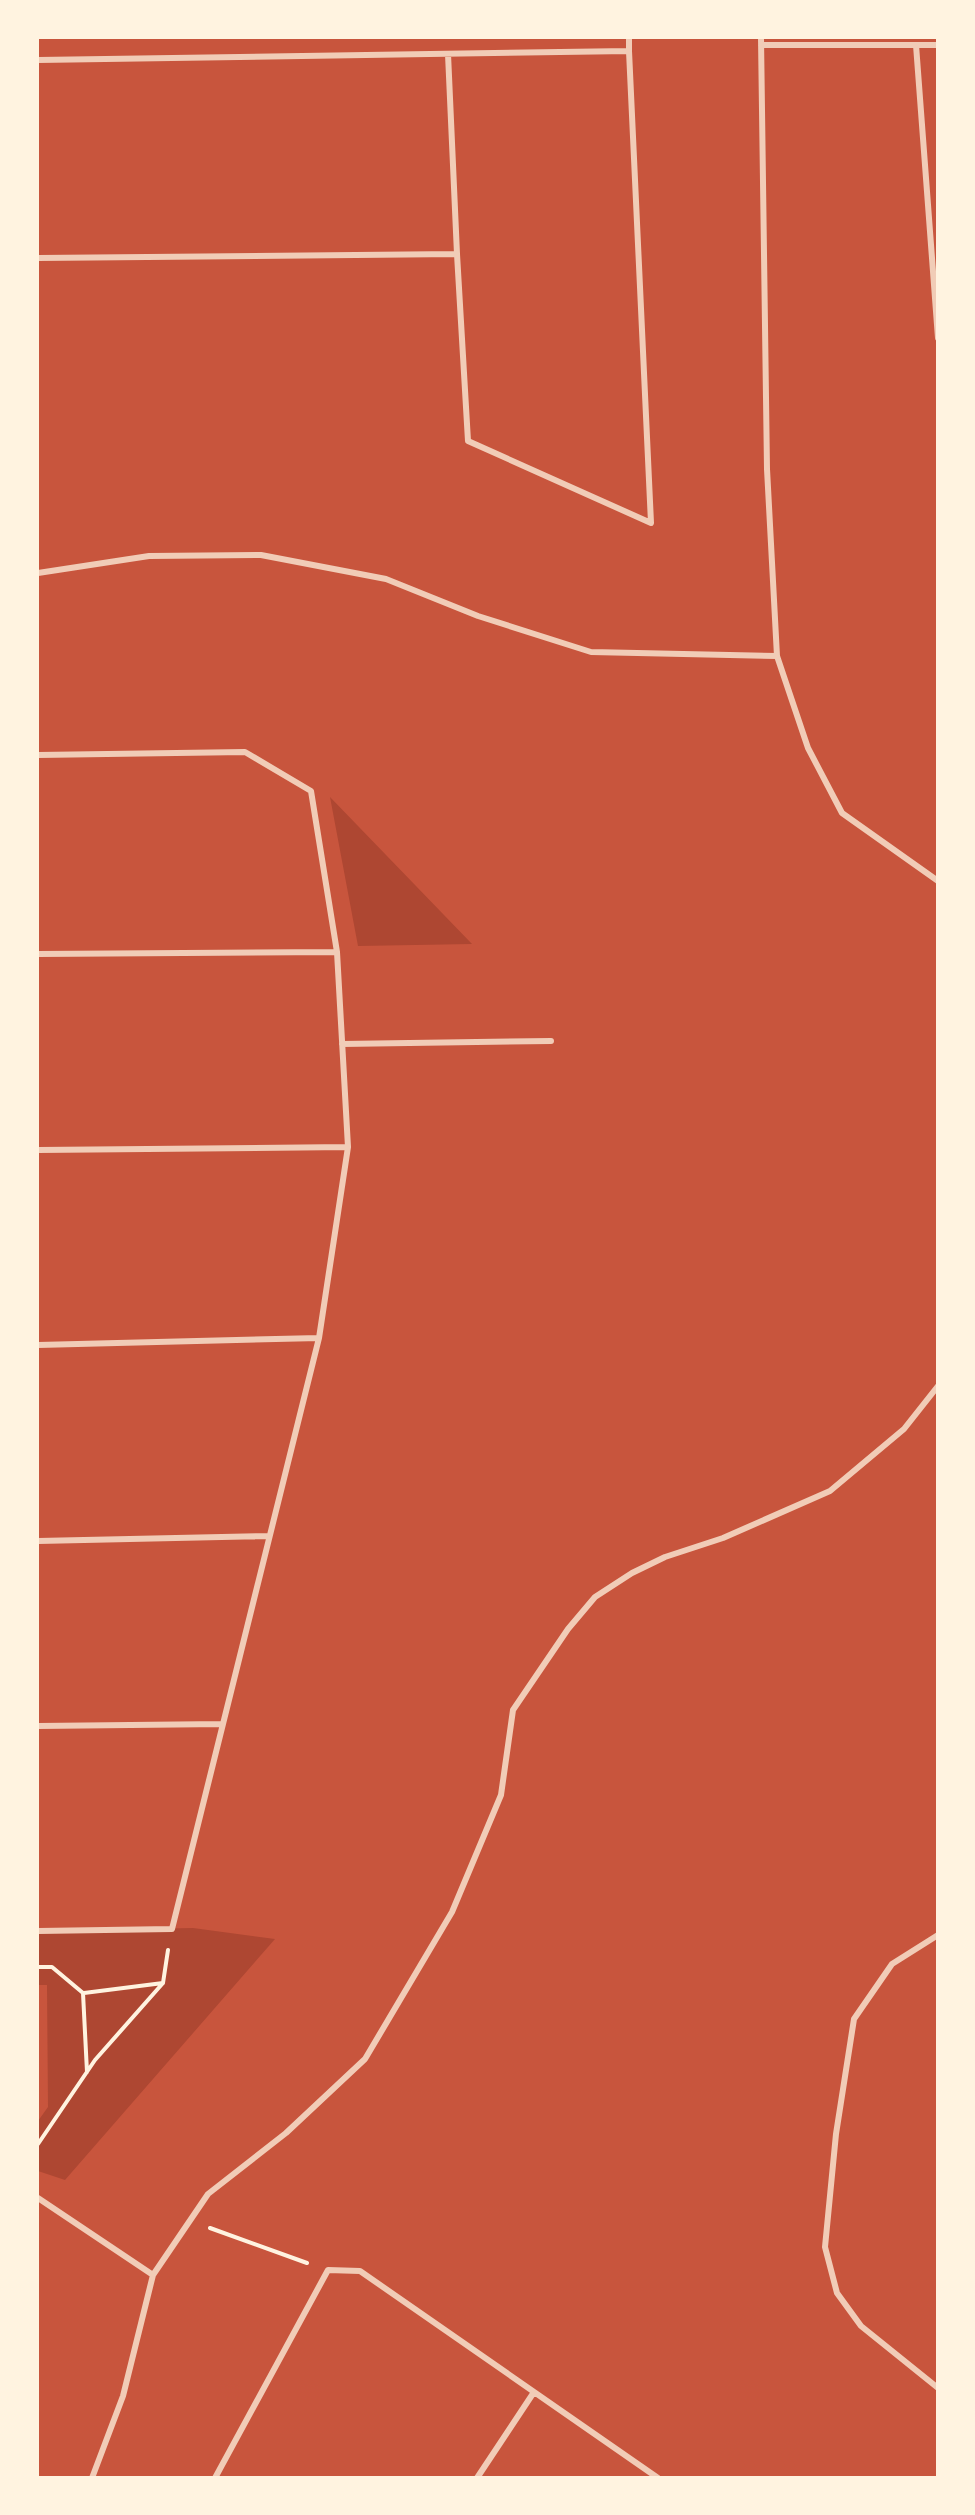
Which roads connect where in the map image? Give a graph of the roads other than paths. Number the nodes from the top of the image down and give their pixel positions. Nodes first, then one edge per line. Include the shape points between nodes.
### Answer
1 (628, 38) edge
2 (761, 38) edge
3 (761, 45) junction
4 (916, 45) junction
5 (938, 45) edge
6 (629, 51) junction
7 (448, 54) junction
8 (38, 60) edge
9 (934, 237) edge
10 (457, 255) junction
11 (38, 258) edge
12 (938, 338) edge
13 (38, 573) edge
14 (777, 656) junction
15 (38, 755) edge
16 (938, 881) edge
17 (337, 952) junction
18 (38, 954) edge
19 (551, 1041) dead end
20 (342, 1044) junction
21 (348, 1147) junction
22 (38, 1150) edge
23 (319, 1338) junction
24 (38, 1345) edge
25 (938, 1386) edge
26 (270, 1536) junction
27 (38, 1541) edge
28 (223, 1724) junction
29 (38, 1726) edge
30 (38, 1931) edge
31 (938, 1935) edge
32 (38, 2198) edge
33 (153, 2275) junction
34 (938, 2388) edge
35 (534, 2392) junction
36 (92, 2478) edge
37 (215, 2478) edge
38 (477, 2478) edge
39 (658, 2478) edge

1 - 6 street
2 - 3 street
3 - 4 street
3 - 14 street via 767,469
4 - 5 street
4 - 9 street
6 - 7 street
6 - 10 street via 651,523 468,441
7 - 8 street
7 - 10 street
9 - 12 street
10 - 11 street
13 - 14 street via 149,556 261,555 386,579 478,616 591,652
14 - 16 street via 808,747 842,813
15 - 17 street via 245,752 312,791
17 - 18 street
17 - 20 street
19 - 20 street
20 - 21 street
21 - 22 street
21 - 23 street
23 - 24 street
23 - 26 street
25 - 33 street via 904,1430 830,1491 723,1538 665,1557 595,1597 568,1629 513,1710 501,1795 452,1912 365,2059 286,2133 208,2194
26 - 27 street
26 - 28 street
28 - 29 street
28 - 30 street via 172,1929
31 - 34 street via 892,1964 854,2019 836,2134 825,2247 837,2293 861,2326
32 - 33 street
33 - 36 street via 123,2396
35 - 37 street via 360,2271 327,2270
35 - 38 street
35 - 39 street

